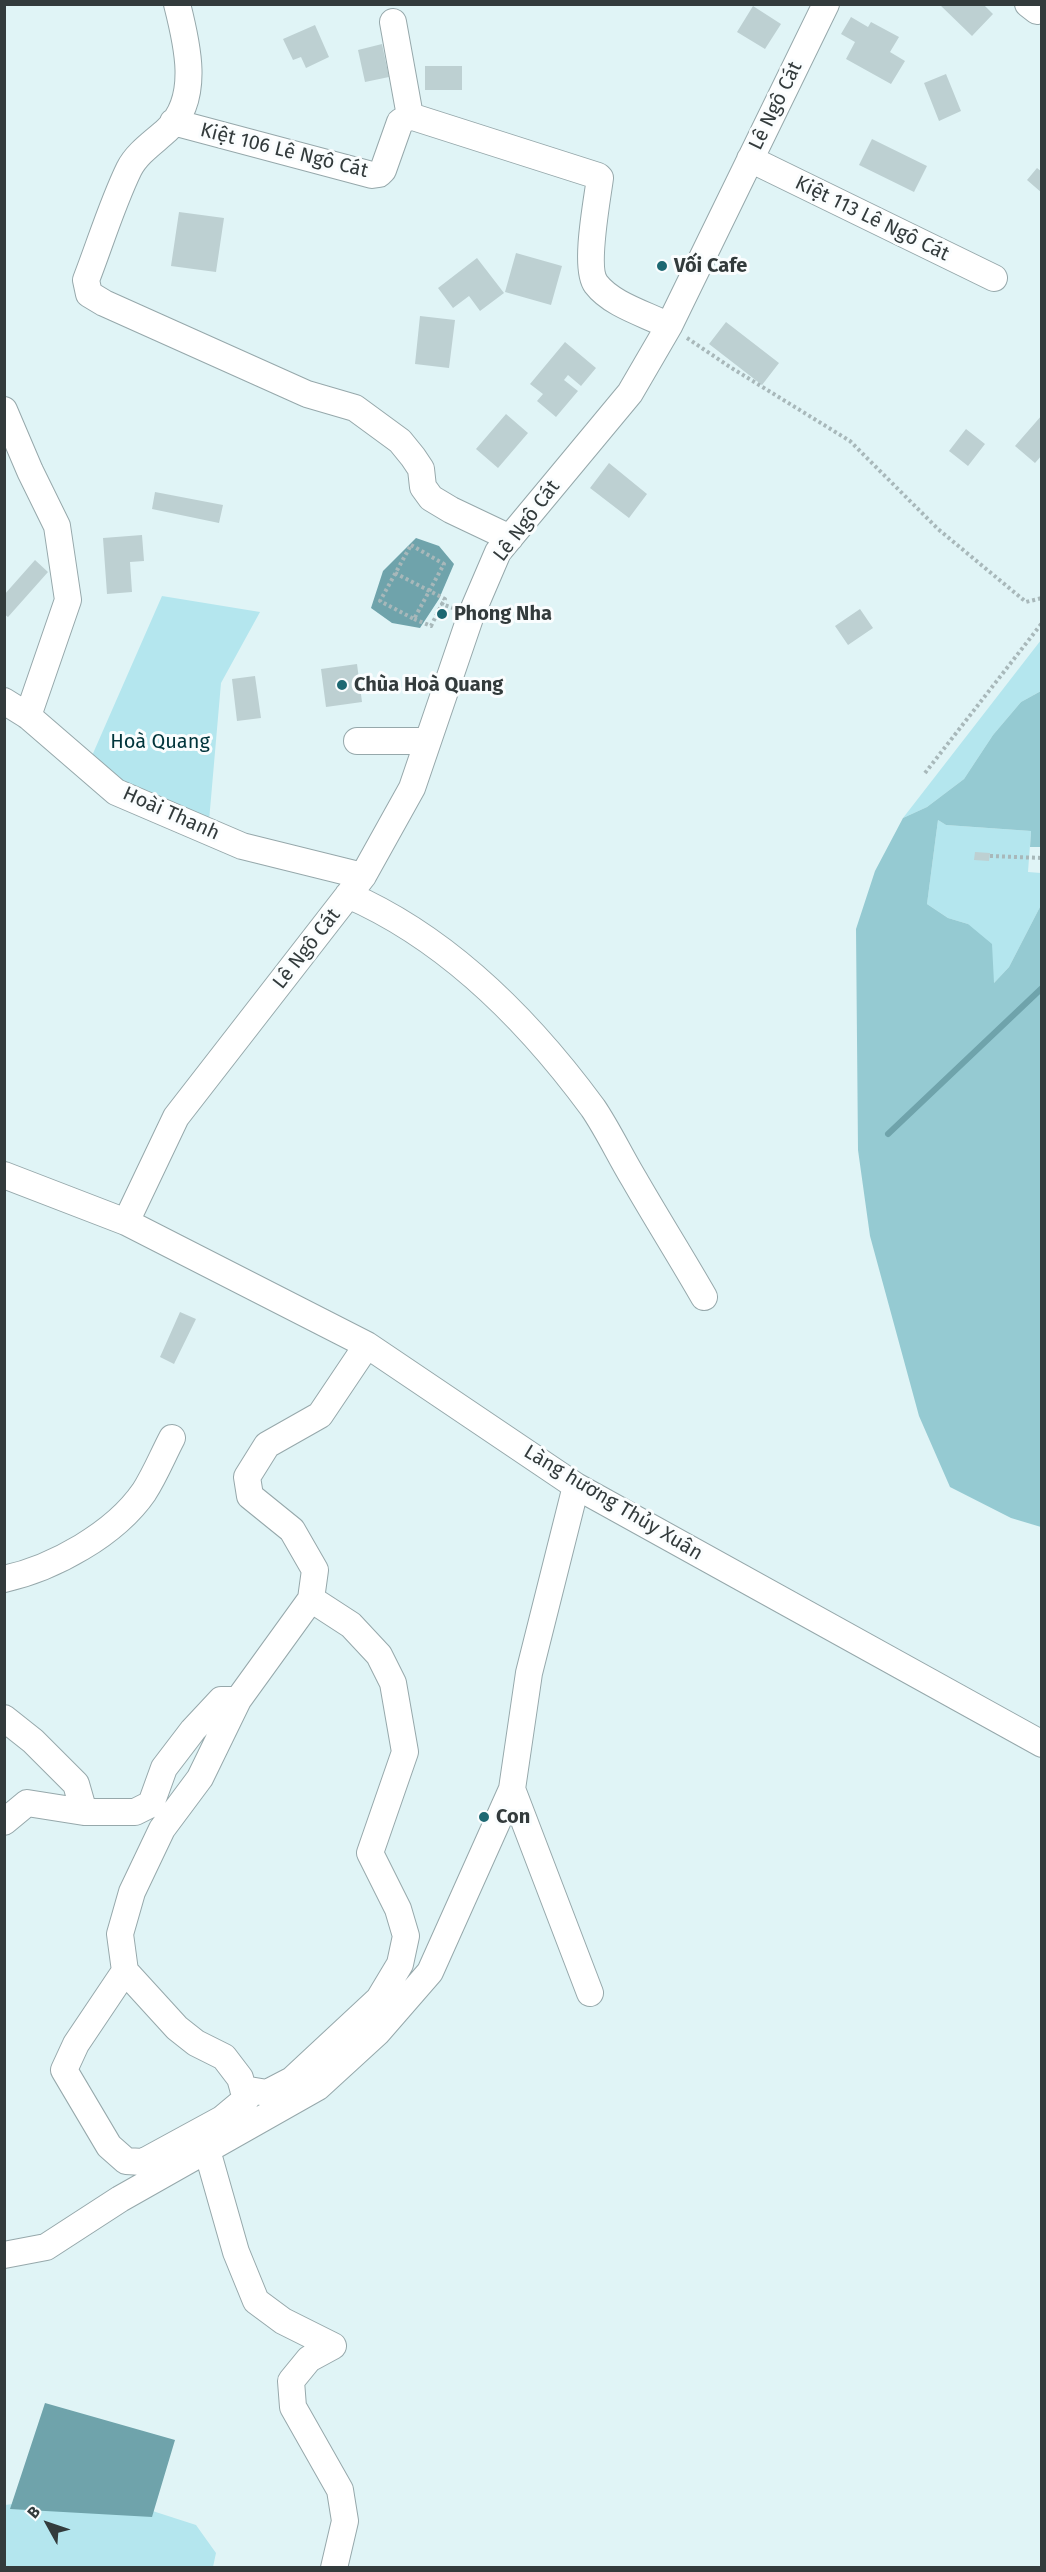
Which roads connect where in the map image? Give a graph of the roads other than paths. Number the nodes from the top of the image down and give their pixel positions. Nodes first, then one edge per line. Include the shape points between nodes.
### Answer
1 (177, 4) edge
2 (826, 4) edge
3 (393, 22) dead end
4 (410, 116) junction
5 (173, 122) junction
6 (750, 159) junction
7 (994, 278) dead end
8 (669, 326) junction
9 (4, 410) edge
10 (510, 538) junction
11 (4, 701) edge
12 (28, 716) junction
13 (357, 741) dead end
14 (428, 741) junction
15 (356, 885) junction
16 (6, 1179) edge
17 (126, 1222) junction
18 (704, 1297) dead end
19 (367, 1345) junction
20 (172, 1438) dead end
21 (576, 1486) junction
22 (4, 1579) edge
23 (311, 1599) junction
24 (238, 1700) junction
25 (4, 1718) edge
26 (1041, 1744) edge
27 (512, 1789) junction
28 (84, 1812) junction
29 (4, 1822) edge
30 (125, 1971) junction
31 (590, 1993) dead end
32 (243, 2089) junction
33 (207, 2150) junction
34 (4, 2255) edge
35 (334, 2568) edge

1 - 5 street via 190,65 185,102
2 - 6 street, Lê Ngô Cát
3 - 4 street
4 - 5 street, Kiệt 106 Lê Ngô Cát via 400,122 383,170 372,175
4 - 8 street via 600,178 589,270 596,284 612,298
5 - 10 street via 130,167 86,280 89,294 307,394 355,408 400,441 414,457 421,469 423,487 431,498
6 - 7 street, Kiệt 113 Lê Ngô Cát
6 - 8 street, Lê Ngô Cát
8 - 10 street, Lê Ngô Cát via 630,393
9 - 12 street via 57,526 68,600
10 - 14 street, Lê Ngô Cát via 498,552 471,615
11 - 12 street, Hoài Thanh
12 - 15 street, Hoài Thanh via 116,792 242,846
13 - 14 street
14 - 15 street, Lê Ngô Cát via 412,788
15 - 17 street, Lê Ngô Cát via 176,1117
15 - 18 street, Hoài Thanh via 489,990 531,1032 594,1110
16 - 17 street, Làng hương Thủy Xuân
17 - 19 street, Làng hương Thủy Xuân
19 - 21 street, Làng hương Thủy Xuân
19 - 23 street via 320,1415 267,1445 247,1477 250,1496 292,1530 315,1570
20 - 22 street via 143,1492 107,1532 31,1573
21 - 26 street, Làng hương Thủy Xuân
21 - 27 street via 529,1673
23 - 24 street
23 - 32 street via 351,1625 379,1655 393,1683 405,1752 370,1853 398,1909 406,1936 400,1964 379,2000 292,2080 267,2094
24 - 28 street via 220,1700 193,1730 164,1768 151,1804 135,1812
24 - 30 street via 200,1778 162,1829 132,1892 120,1934
25 - 28 street via 76,1784
27 - 31 street
27 - 33 street via 430,1972 377,2033 318,2087
28 - 29 street via 27,1803
30 - 32 street via 177,2028 196,2043 224,2056
30 - 32 street via 76,2044 64,2070 109,2146 126,2161 143,2162 222,2119 246,2099
33 - 34 street via 46,2247
33 - 35 street via 236,2252 256,2301 283,2321 333,2346 309,2359 291,2381 293,2407 340,2490 345,2521

